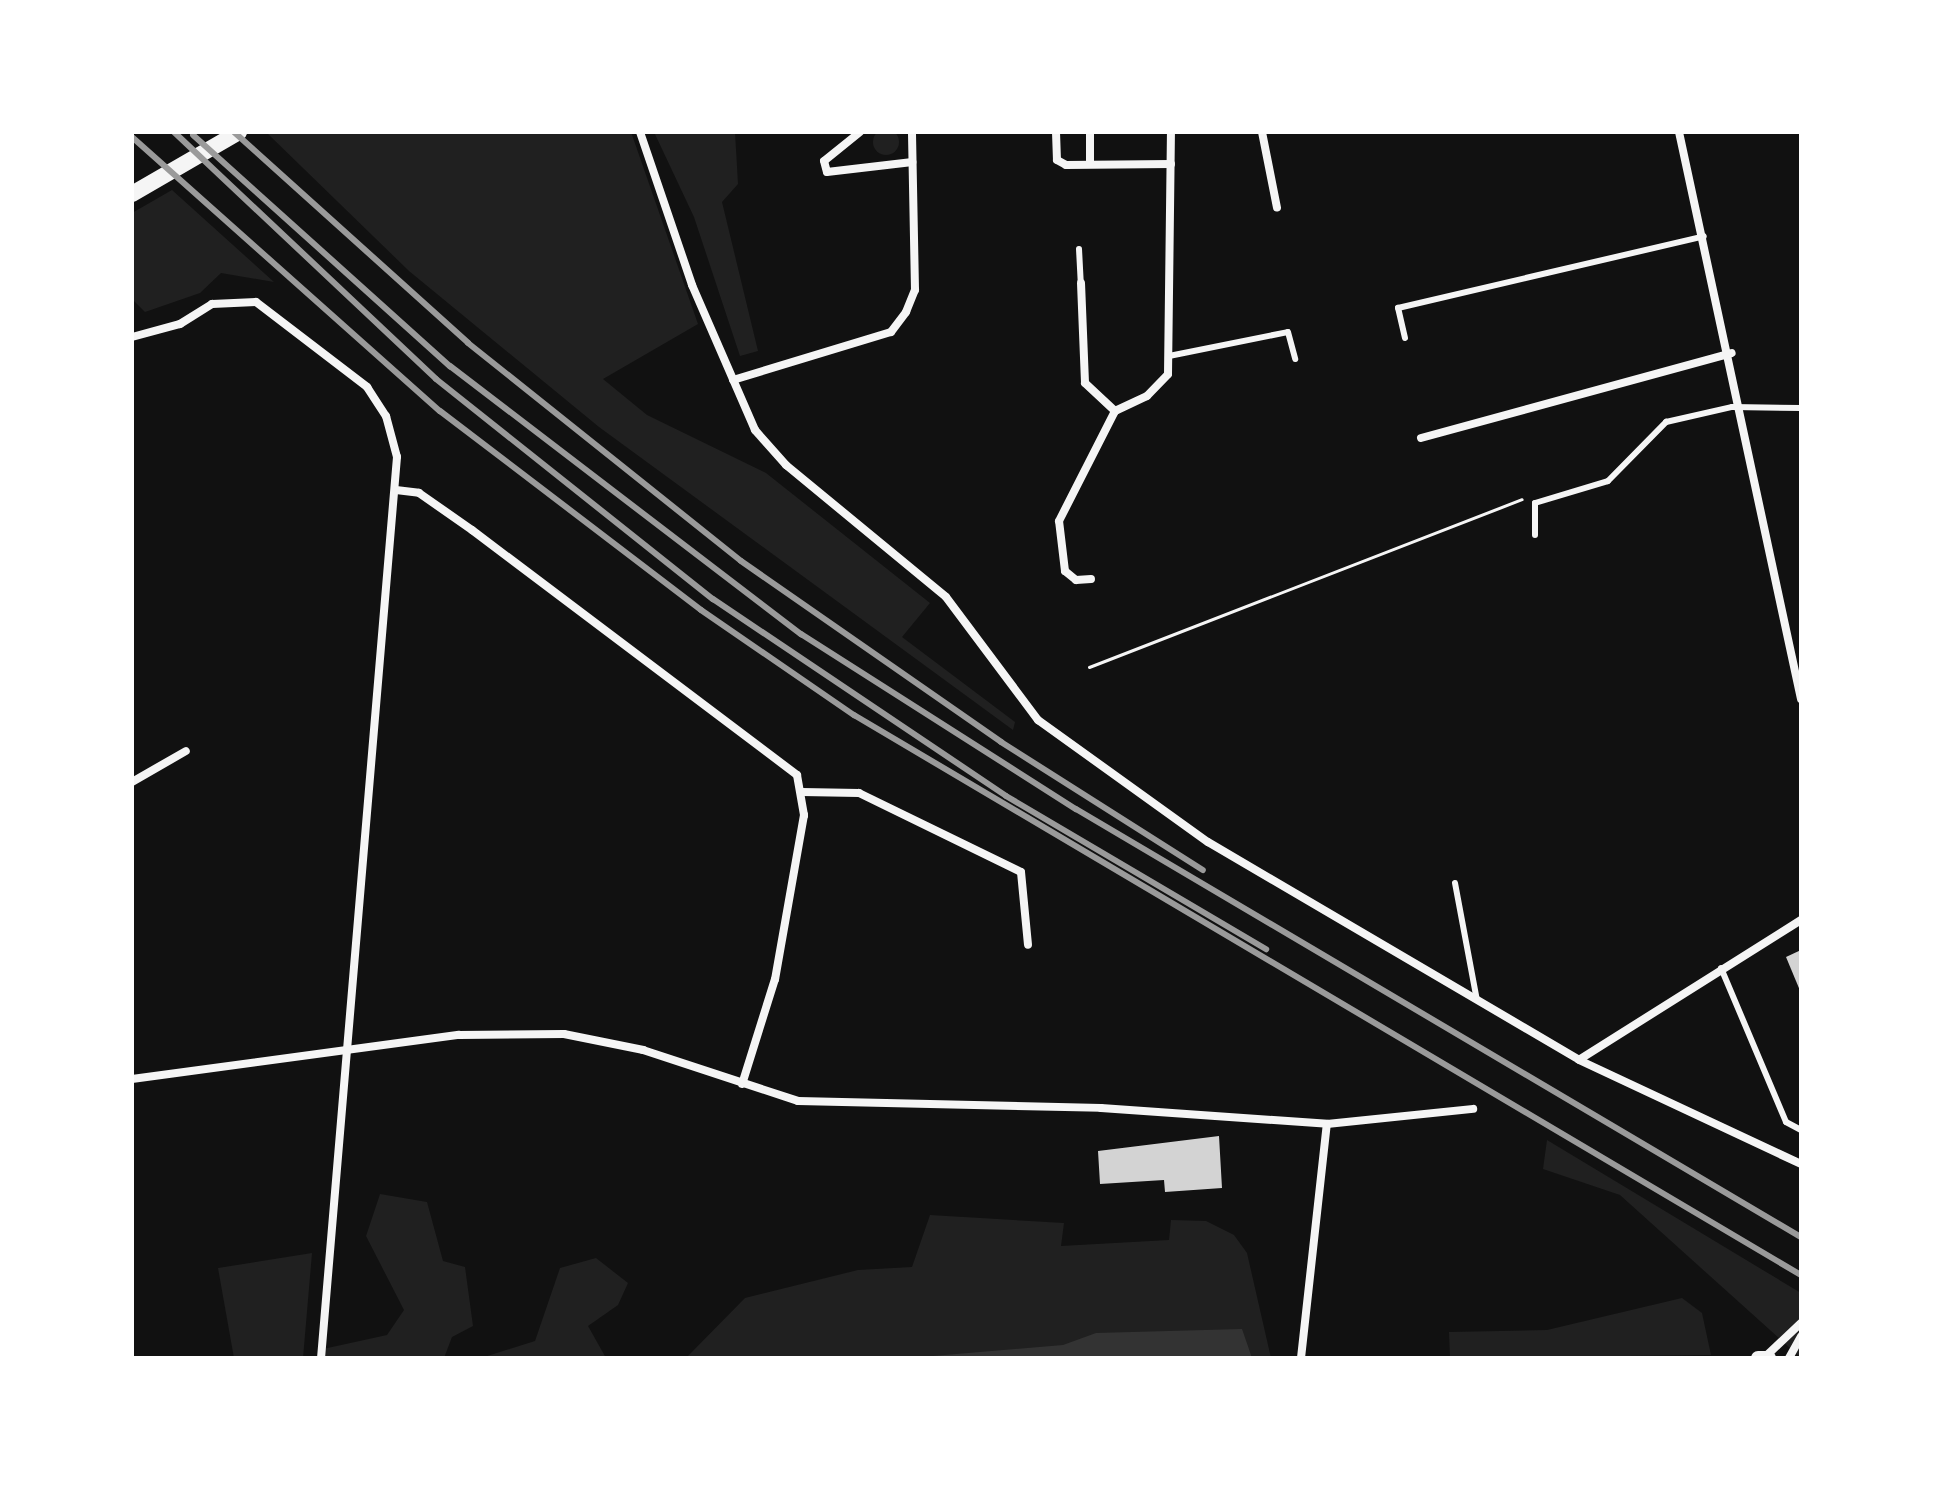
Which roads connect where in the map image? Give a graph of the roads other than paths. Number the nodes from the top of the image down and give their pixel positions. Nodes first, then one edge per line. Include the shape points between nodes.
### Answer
1 (239, 132) edge
2 (640, 132) edge
3 (860, 132) edge
4 (912, 132) edge
5 (1056, 132) edge
6 (1090, 132) edge
7 (1171, 132) edge
8 (1262, 132) edge
9 (1679, 132) edge
10 (1090, 161) junction
11 (912, 162) junction
12 (1171, 164) junction
13 (132, 194) edge
14 (1277, 208) dead end
15 (1704, 236) junction
16 (1079, 249) dead end
17 (1081, 283) joint
18 (134, 332) edge
19 (1405, 338) dead end
20 (1732, 353) junction
21 (1169, 356) junction
22 (1295, 359) dead end
23 (733, 380) junction
24 (1801, 408) edge
25 (1115, 411) junction
26 (1745, 412) junction
27 (1421, 438) dead end
28 (396, 490) junction
29 (1535, 535) dead end
30 (1091, 579) dead end
31 (1801, 699) edge
32 (186, 751) dead end
33 (132, 782) edge
34 (802, 792) junction
35 (1455, 883) dead end
36 (1801, 920) edge
37 (1028, 945) dead end
38 (1721, 968) junction
39 (1477, 1000) junction
40 (347, 1049) junction
41 (1579, 1060) junction
42 (132, 1079) edge
43 (742, 1084) junction
44 (1473, 1109) dead end
45 (1327, 1124) junction
46 (1801, 1130) edge
47 (1801, 1164) edge
48 (1801, 1323) edge
49 (1801, 1336) edge
50 (321, 1358) edge
51 (1301, 1358) edge
52 (1758, 1358) edge
53 (1767, 1358) edge
54 (1789, 1358) edge

1 - 13 main road
2 - 23 street
3 - 11 street via 824,161 827,172
4 - 11 street
5 - 10 street via 1059,164
6 - 10 street
7 - 12 street
8 - 14 street
9 - 15 street
10 - 12 street
11 - 23 street via 915,290 891,332
12 - 21 street
15 - 19 lane via 1398,308
15 - 20 street
16 - 17 lane
17 - 25 street via 1085,383
18 - 28 street via 180,324 233,299 276,312 375,398 393,437
20 - 26 street
20 - 27 street
21 - 22 lane via 1288,332
21 - 25 street via 1168,374 1147,396
23 - 39 street via 755,430 786,465 946,597 1013,692 1051,733 1244,865
24 - 26 lane
25 - 30 street via 1059,521 1065,571 1076,580
26 - 29 lane via 1732,407 1666,422 1608,481 1535,503
26 - 31 street
28 - 34 street via 419,493 784,760
28 - 40 street
32 - 33 street
34 - 37 street via 859,793 1021,872
34 - 43 street via 775,979
35 - 39 lane
36 - 38 street
38 - 41 street
38 - 46 lane via 1786,1122
39 - 41 street
40 - 42 street
40 - 43 street via 459,1035 564,1034 643,1050
40 - 50 street
41 - 47 street
43 - 45 street via 798,1101 1101,1108
44 - 45 street
45 - 51 street
48 - 53 street
49 - 54 street
52 - 53 street

